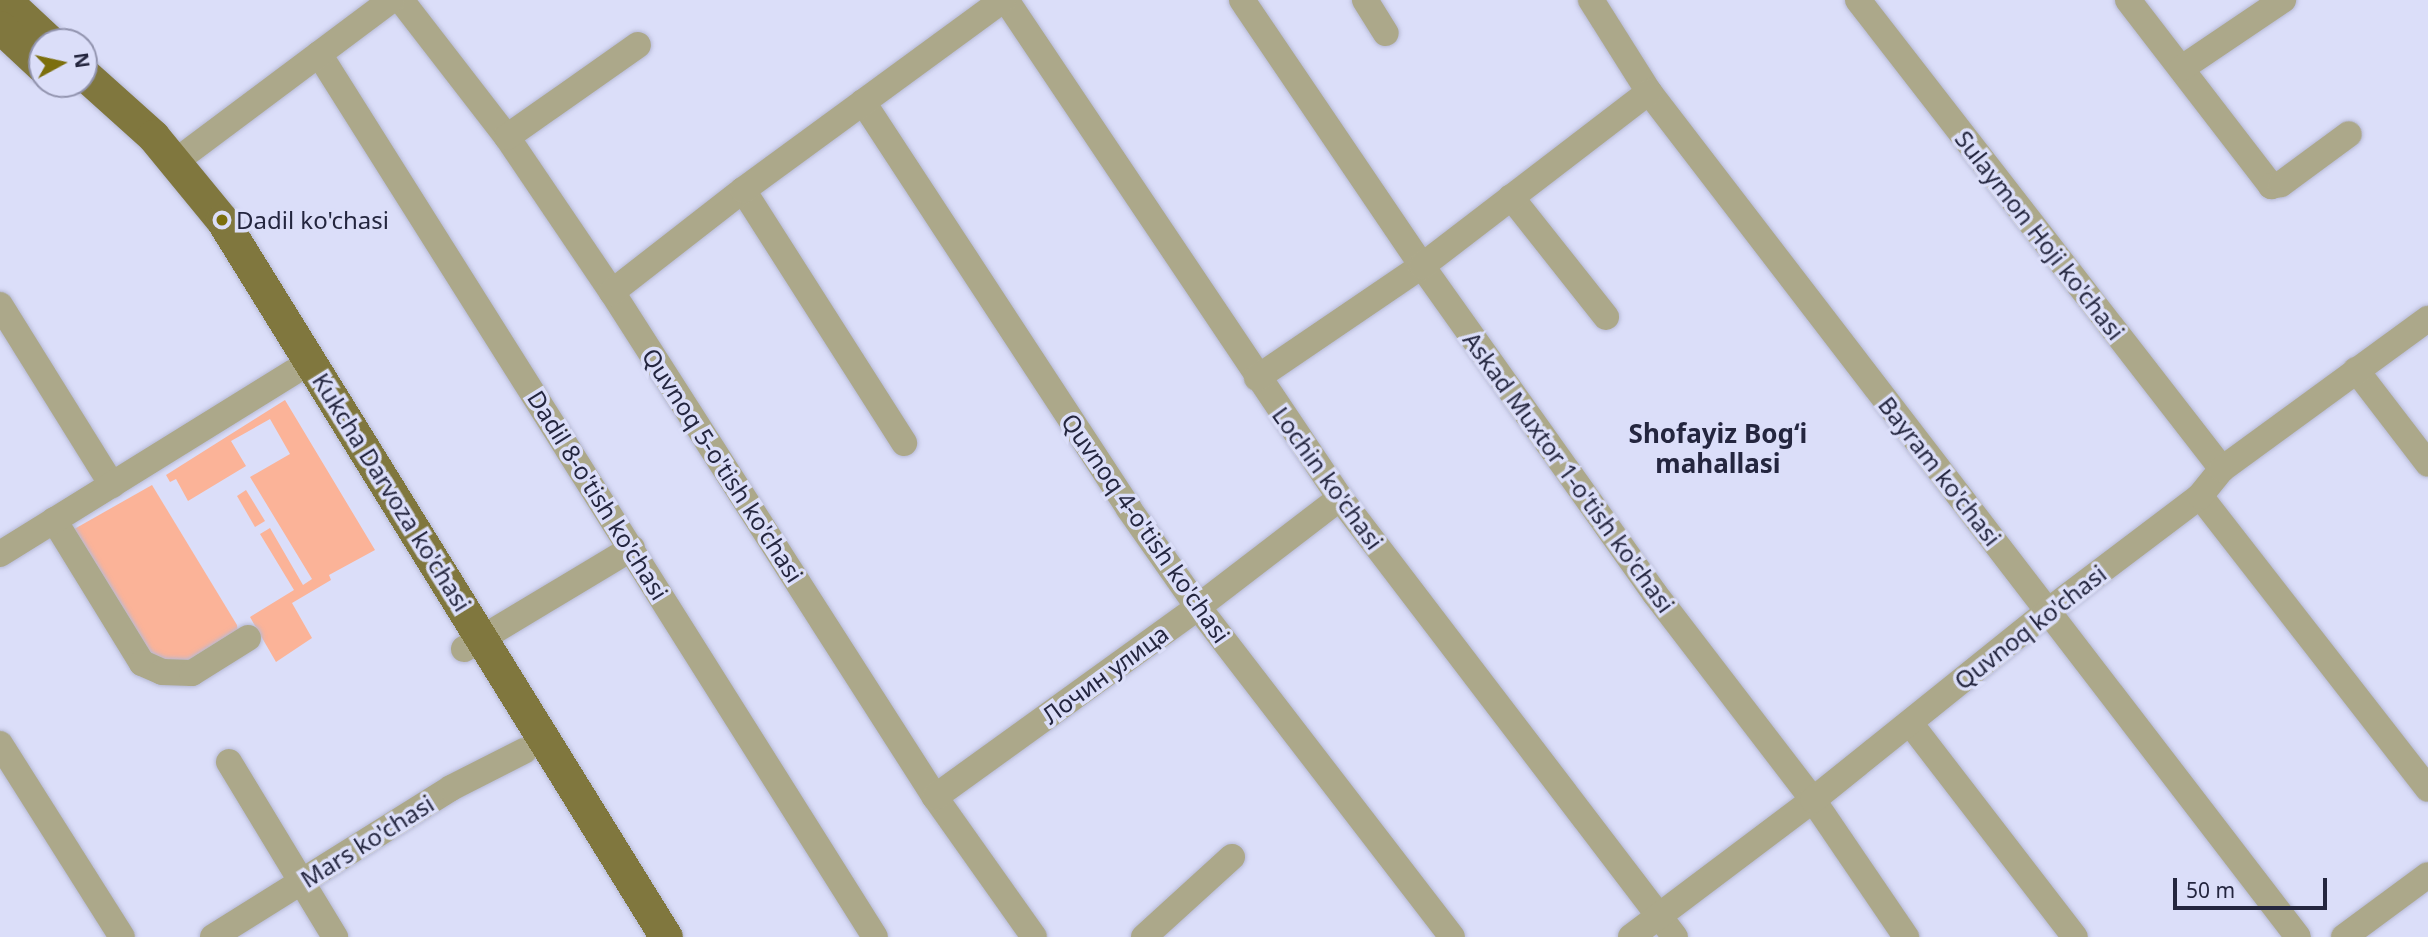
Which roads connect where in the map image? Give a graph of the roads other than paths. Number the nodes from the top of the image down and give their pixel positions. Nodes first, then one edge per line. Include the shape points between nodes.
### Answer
1 (1005, 0) edge
2 (1242, 0) edge
3 (1365, 0) edge
4 (1591, 0) edge
5 (1858, 0) edge
6 (2128, 0) edge
7 (2283, 0) edge
8 (390, 1) edge
9 (7, 24) edge
10 (28, 33) edge
11 (1386, 33) dead end
12 (638, 45) dead end
13 (28, 49) edge
14 (319, 54) junction
15 (2182, 68) junction
16 (98, 90) edge
17 (1648, 92) junction
18 (80, 98) edge
19 (863, 102) junction
20 (2349, 134) dead end
21 (507, 137) junction
22 (167, 168) junction
23 (743, 190) junction
24 (1511, 197) junction
25 (1422, 266) junction
26 (612, 292) junction
27 (0, 305) edge
28 (1606, 317) dead end
29 (2428, 319) edge
30 (302, 367) junction
31 (2356, 370) junction
32 (1257, 378) junction
33 (904, 443) dead end
34 (2428, 464) edge
35 (2222, 469) junction
36 (112, 485) junction
37 (2200, 496) junction
38 (1340, 498) junction
39 (54, 520) junction
40 (632, 548) junction
41 (0, 554) edge
42 (1198, 607) junction
43 (2048, 611) junction
44 (248, 638) dead end
45 (473, 643) junction
46 (1910, 723) junction
47 (0, 744) edge
48 (534, 745) junction
49 (229, 762) dead end
50 (2428, 789) edge
51 (936, 797) junction
52 (1813, 800) junction
53 (1232, 857) dead end
54 (2428, 875) edge
55 (300, 883) junction
56 (1659, 916) junction
57 (122, 937) edge
58 (213, 937) edge
59 (335, 937) edge
60 (640, 937) edge
61 (666, 937) edge
62 (875, 937) edge
63 (1034, 937) edge
64 (1144, 937) edge
65 (1452, 937) edge
66 (1632, 937) edge
67 (1675, 937) edge
68 (1906, 937) edge
69 (2075, 937) edge
70 (2298, 937) edge
71 (2344, 937) edge

1 - 19 street
1 - 32 street, Lochin ko'chasi
2 - 25 street, Askad Muxtor 1-o'tish ko'chasi
3 - 11 street
4 - 17 street, Bayram ko'chasi
5 - 35 street, Sulaymon Hoji ko'chasi
6 - 15 street
7 - 15 street
8 - 14 street
8 - 21 street, Quvnoq 5-o'tish ko'chasi
9 - 10 main road
9 - 13 main road
12 - 21 street
14 - 22 street
14 - 40 street, Dadil 8-o'tish ko'chasi
15 - 20 street via 2271,186 2281,184
16 - 22 main road, Kukcha Darvoza ko'chasi
17 - 24 street
17 - 43 street, Bayram ko'chasi
18 - 22 main road, Kukcha Darvoza ko'chasi
19 - 23 street
19 - 42 street, Quvnoq 4-o'tish ko'chasi
21 - 26 street, Quvnoq 5-o'tish ko'chasi
22 - 30 main road, Kukcha Darvoza ko'chasi
23 - 26 street
23 - 33 street
24 - 25 street
24 - 28 street
25 - 32 street
25 - 52 street, Askad Muxtor 1-o'tish ko'chasi via 1655,594
26 - 51 street, Quvnoq 5-o'tish ko'chasi
27 - 36 street
29 - 31 street, Quvnoq ko'chasi
30 - 36 street
30 - 45 main road, Kukcha Darvoza ko'chasi
31 - 34 street
31 - 35 street, Quvnoq ko'chasi
32 - 38 street, Lochin ko'chasi
35 - 37 street, Quvnoq ko'chasi
36 - 39 street
37 - 43 street, Quvnoq ko'chasi
37 - 50 street
38 - 42 street, Лочин улица
38 - 56 street, Lochin ko'chasi
39 - 41 street
39 - 44 street via 142,663 162,672 191,673
40 - 45 street
40 - 62 street, Dadil 8-o'tish ko'chasi
42 - 51 street, Лочин улица
42 - 65 street, Quvnoq 4-o'tish ko'chasi
43 - 46 street, Quvnoq ko'chasi
43 - 70 street, Bayram ko'chasi
45 - 48 main road, Kukcha Darvoza ko'chasi
46 - 52 street, Quvnoq ko'chasi
46 - 69 street
47 - 57 street
48 - 55 street, Mars ko'chasi via 451,788
48 - 60 main road, Kukcha Darvoza ko'chasi
48 - 61 main road, Kukcha Darvoza ko'chasi
49 - 55 street
51 - 63 street, Quvnoq 5-o'tish ko'chasi
52 - 56 street, Quvnoq ko'chasi
52 - 68 street, Askad Muxtor 1-o'tish ko'chasi
53 - 64 street
54 - 71 street
55 - 58 street, Mars ko'chasi
55 - 59 street
56 - 66 street, Quvnoq ko'chasi
56 - 67 street, Lochin ko'chasi

